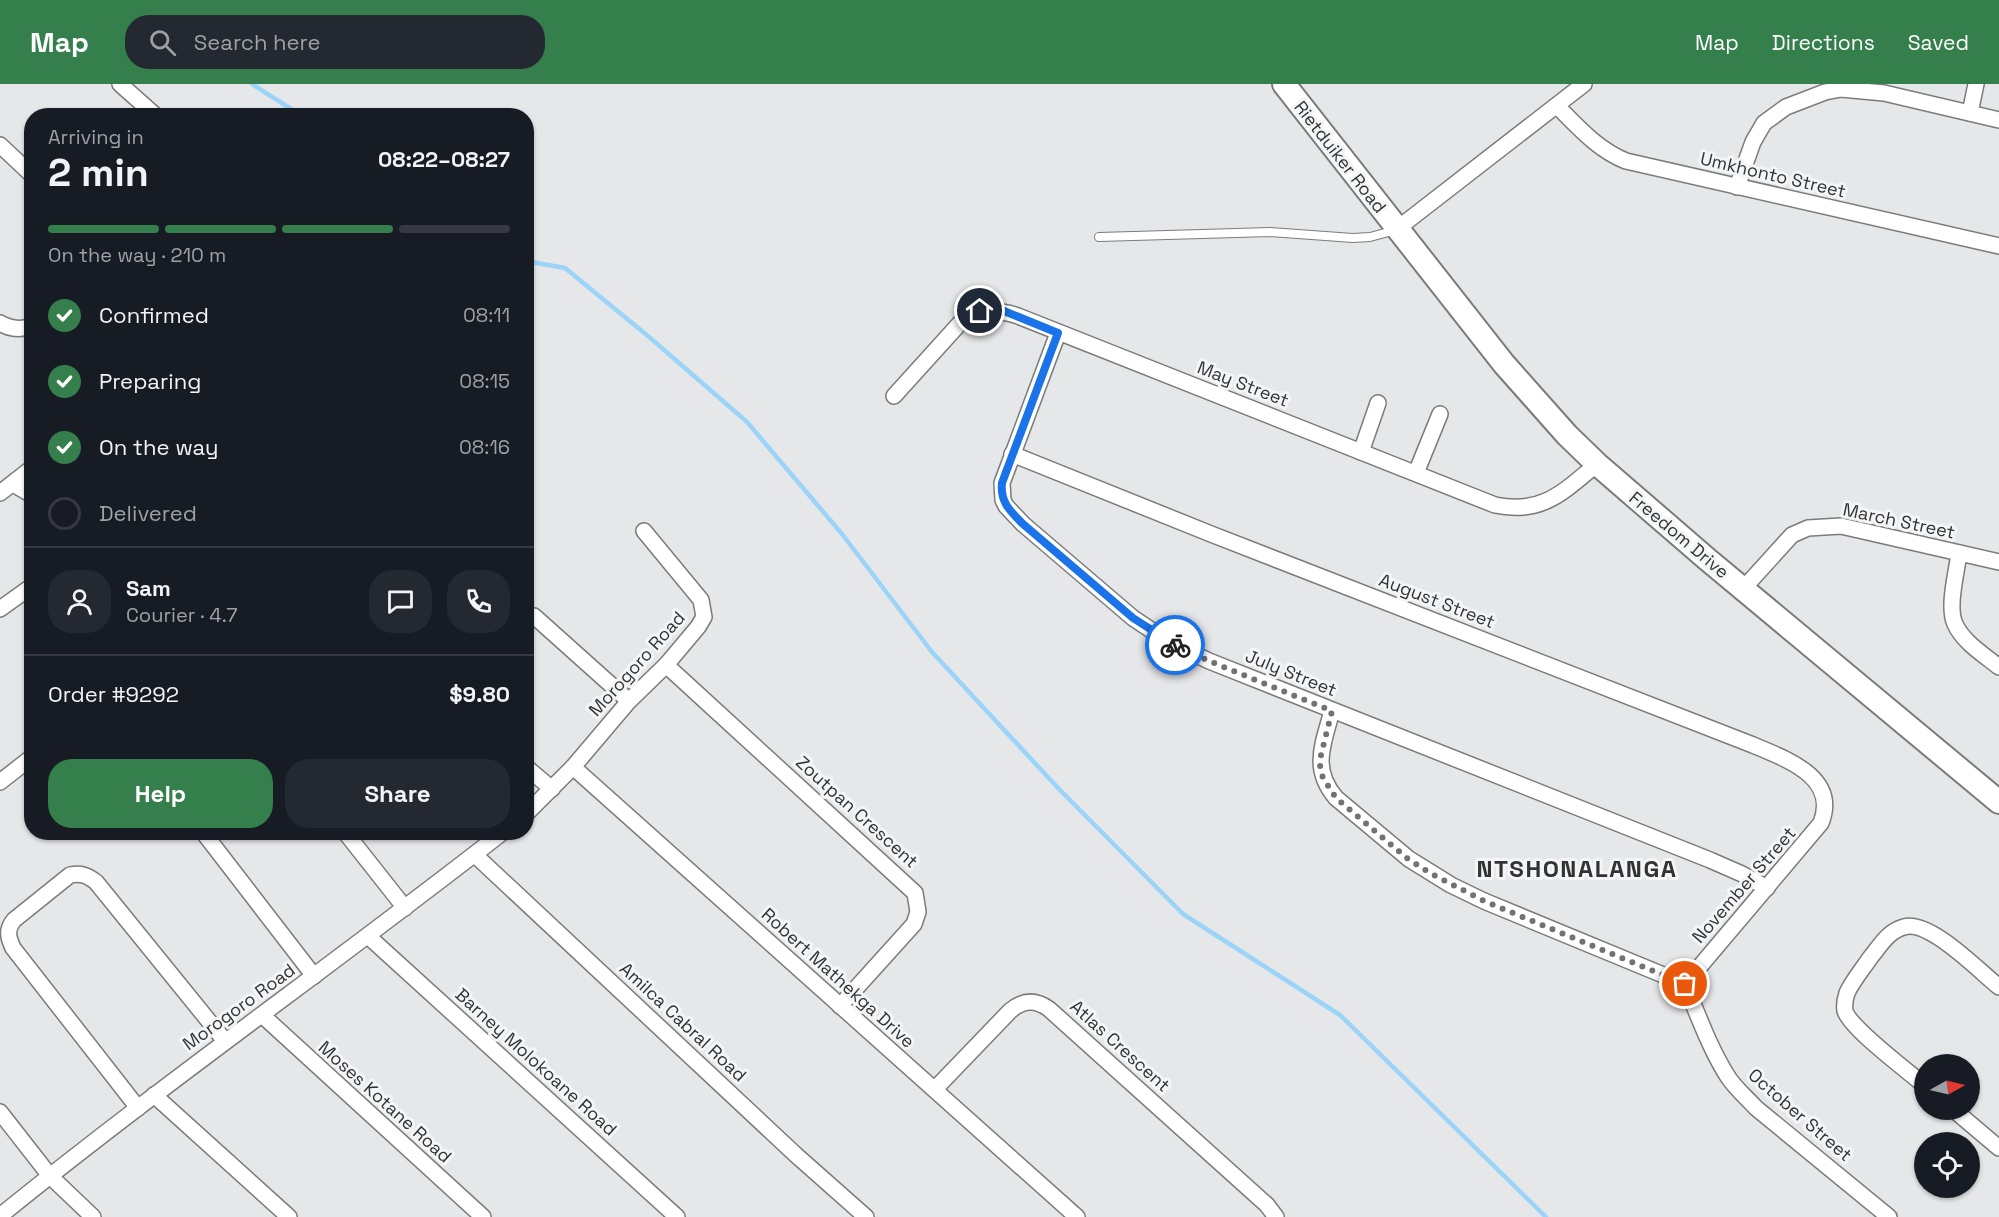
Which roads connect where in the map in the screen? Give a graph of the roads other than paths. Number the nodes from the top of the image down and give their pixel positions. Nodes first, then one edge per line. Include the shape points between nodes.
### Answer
1 (120, 84) edge
2 (1284, 84) edge
3 (1584, 84) edge
4 (1976, 84) edge
5 (1557, 106) junction
6 (147, 108) edge
7 (1971, 113) junction
8 (1999, 120) edge
9 (0, 145) edge
10 (24, 168) edge
11 (1737, 188) junction
12 (1397, 229) junction
13 (1099, 237) dead end
14 (1999, 246) edge
15 (0, 323) edge
16 (24, 328) edge
17 (1058, 333) junction
18 (894, 396) dead end
19 (1378, 403) dead end
20 (1440, 414) dead end
21 (1360, 452) junction
22 (1012, 454) junction
23 (1597, 464) junction
24 (1416, 472) junction
25 (24, 475) edge
26 (13, 484) junction
27 (24, 490) edge
28 (0, 493) edge
29 (644, 531) dead end
30 (1959, 553) junction
31 (1999, 562) edge
32 (1743, 589) junction
33 (24, 592) edge
34 (0, 609) edge
35 (534, 616) dead end
36 (666, 665) junction
37 (1999, 667) edge
38 (629, 701) junction
39 (1332, 711) junction
40 (24, 763) edge
41 (573, 767) junction
42 (534, 774) edge
43 (0, 782) edge
44 (552, 789) junction
45 (1999, 802) edge
46 (534, 806) edge
47 (1825, 809) joint
48 (209, 840) edge
49 (351, 840) edge
50 (494, 840) edge
51 (475, 855) junction
52 (1767, 888) junction
53 (405, 908) junction
54 (369, 936) junction
55 (314, 976) junction
56 (1685, 984) junction
57 (1999, 987) edge
58 (840, 1006) junction
59 (262, 1015) junction
60 (225, 1041) junction
61 (1914, 1077) edge
62 (935, 1089) junction
63 (154, 1095) junction
64 (138, 1108) junction
65 (0, 1112) edge
66 (1966, 1120) edge
67 (1999, 1148) edge
68 (50, 1176) junction
69 (0, 1216) edge
70 (93, 1217) edge
71 (289, 1217) edge
72 (483, 1217) edge
73 (677, 1217) edge
74 (866, 1217) edge
75 (1077, 1217) edge
76 (1276, 1217) edge
77 (1889, 1217) edge

1 - 6 street
2 - 12 street, Rietduiker Road
3 - 5 street
4 - 7 street
5 - 11 street, Umkhonto Street via 1613,156
5 - 12 street
7 - 8 street
7 - 11 street via 1868,90 1841,89 1814,95 1786,107 1764,123
9 - 10 street
11 - 14 street, Umkhonto Street
12 - 13 lane via 1361,238 1270,232
12 - 23 street, Freedom Drive via 1525,390
15 - 16 street
17 - 18 street, May Street via 1004,311 980,311 956,327
17 - 21 street, May Street
17 - 22 street, July Street
19 - 21 street
20 - 24 street
21 - 24 street, May Street
22 - 39 street, July Street via 1001,491 1006,506 1133,618 1185,650
22 - 47 street, August Street via 1768,752 1793,763 1815,780
23 - 24 street, May Street via 1555,498 1518,508 1495,505
23 - 32 street, Freedom Drive
25 - 26 street
26 - 27 street
26 - 28 street
29 - 36 street, Morogoro Road via 697,594 704,611 698,627
30 - 31 street, March Street
30 - 32 street, March Street via 1841,526 1808,528 1792,535
30 - 37 street via 1952,605 1954,623 1968,642
32 - 45 street, Freedom Drive
33 - 34 street
35 - 38 street
36 - 38 street, Morogoro Road
36 - 58 street, Zoutpan Crescent via 915,893 918,912 914,924
38 - 41 street, Morogoro Road
39 - 52 street, July Street via 1710,860
39 - 56 street via 1321,755 1323,778 1336,798 1408,859 1484,901
40 - 43 street
41 - 44 street, Morogoro Road
41 - 58 street, Robert Mathekga Drive
42 - 44 street
44 - 46 street, Morogoro Road
47 - 52 street, November Street via 1817,831
48 - 55 street
49 - 53 street
50 - 51 street, Morogoro Road
51 - 53 street, Morogoro Road
51 - 74 street, Amilca Cabral Road
52 - 56 street, November Street
53 - 54 street, Morogoro Road
54 - 55 street, Morogoro Road
54 - 73 street, Barney Molokoane Road
55 - 59 street, Morogoro Road
56 - 77 street, October Street via 1718,1059 1740,1092
57 - 61 street via 1936,935 1920,927 1904,926 1884,940 1846,993 1846,1014
58 - 62 street, Robert Mathekga Drive
59 - 60 street, Morogoro Road
59 - 72 street, Moses Kotane Road
60 - 63 street, Morogoro Road
60 - 64 street via 96,882 79,873 70,875 14,920 9,927 9,940
62 - 75 street, Robert Mathekga Drive
62 - 76 street, Atlas Crescent via 1010,1011 1021,1003 1039,1002 1267,1204
63 - 64 street, Morogoro Road
63 - 71 street
64 - 68 street, Morogoro Road
65 - 68 street
66 - 67 street
68 - 69 street, Morogoro Road
68 - 70 street

